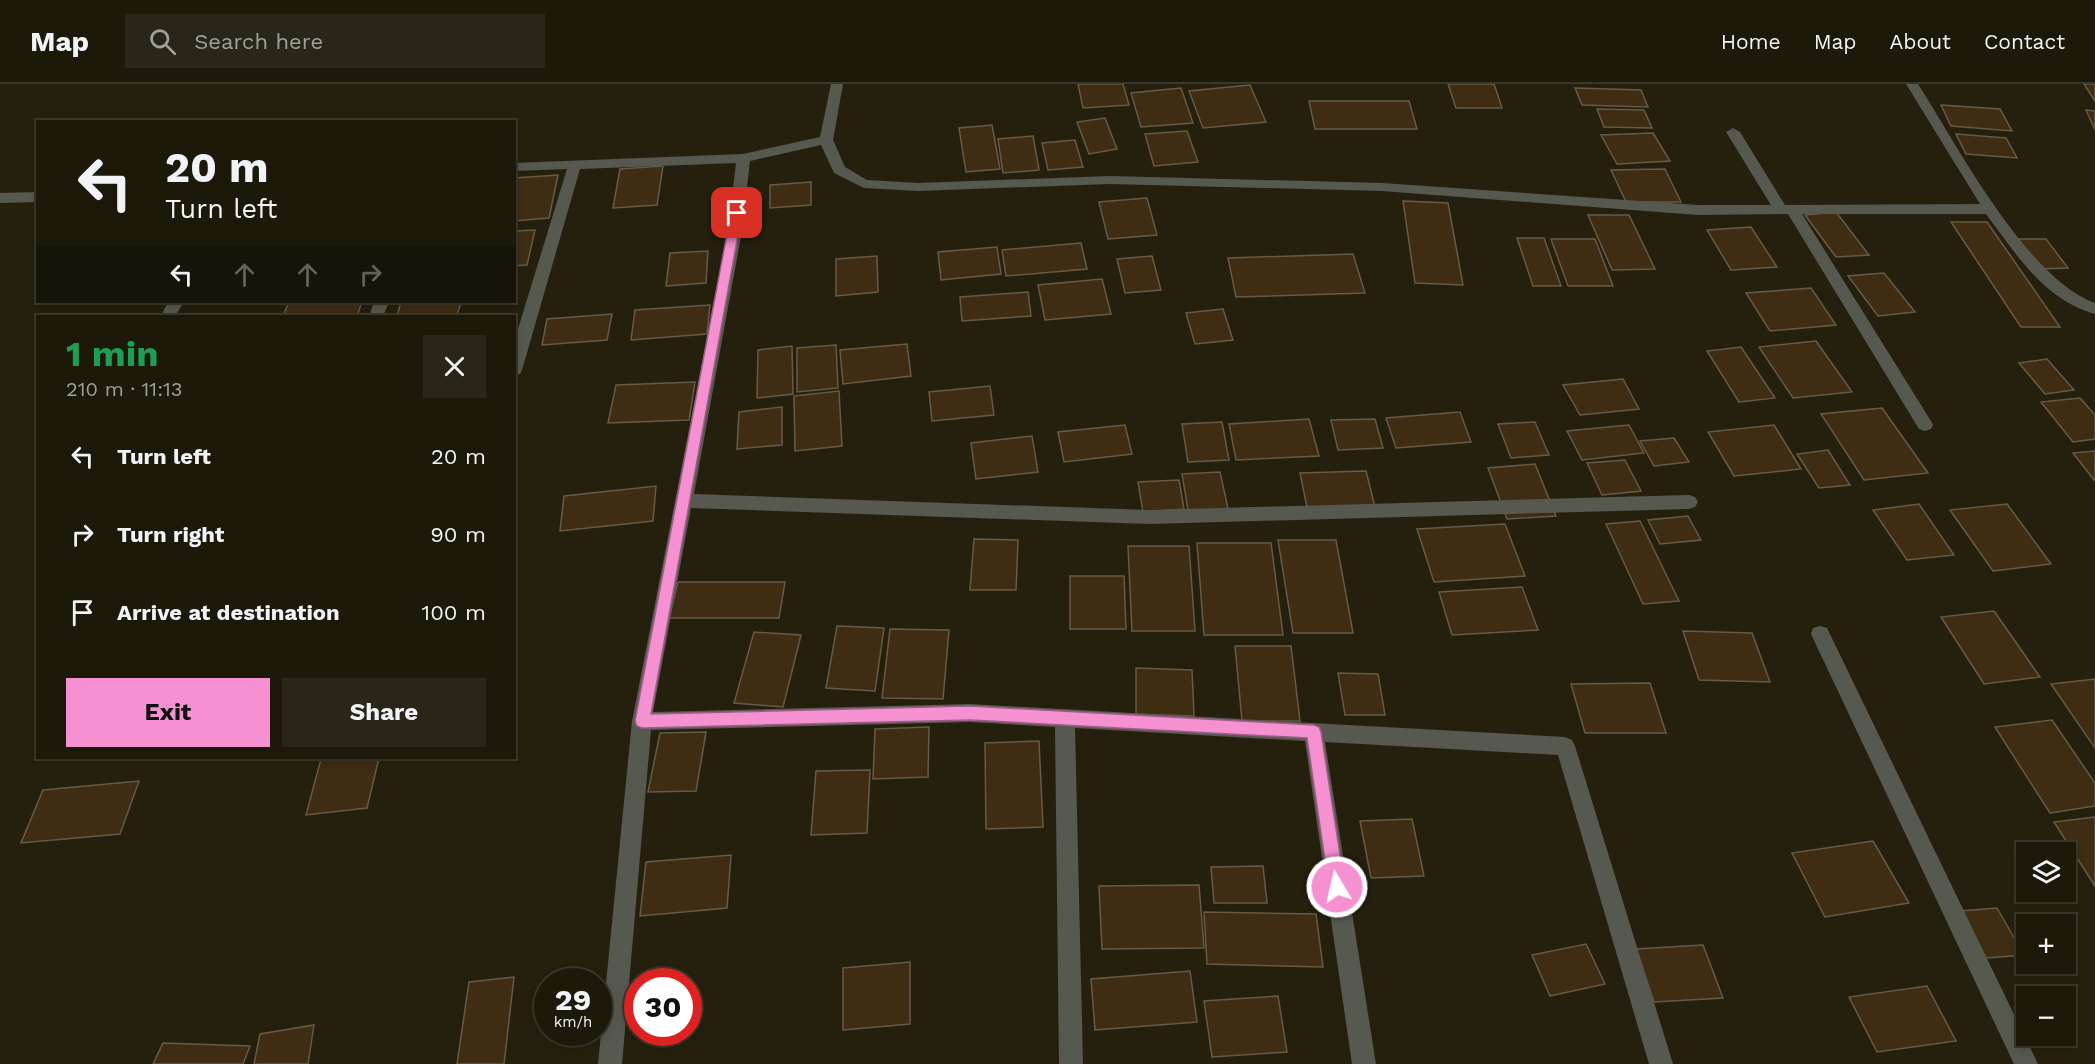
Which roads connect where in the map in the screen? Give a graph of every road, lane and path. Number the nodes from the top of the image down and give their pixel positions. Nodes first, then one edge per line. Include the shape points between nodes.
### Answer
1 (837, 84) edge
2 (1912, 84) edge
3 (1733, 132) dead end
4 (826, 140) junction
5 (743, 158) junction
6 (575, 164) junction
7 (516, 167) edge
8 (36, 197) edge
9 (0, 198) edge
10 (1990, 209) junction
11 (1787, 210) junction
12 (2095, 309) edge
13 (516, 363) edge
14 (1925, 425) dead end
15 (684, 501) junction
16 (1689, 502) dead end
17 (1820, 634) dead end
18 (1065, 718) junction
19 (642, 721) junction
20 (1314, 732) junction
21 (610, 1064) edge
22 (1071, 1064) edge
23 (1364, 1064) edge
24 (1661, 1064) edge
25 (2026, 1064) edge

1 - 4 street
2 - 10 street
3 - 11 street
4 - 5 street
4 - 11 street via 838,170 864,184 918,187 1110,180 1346,186 1698,210
5 - 6 street
5 - 15 street via 735,231
6 - 7 street
6 - 13 street
8 - 9 street
10 - 11 street
10 - 12 street via 2036,270 2080,306
11 - 14 street
15 - 16 street via 1149,517
15 - 19 street
17 - 25 street
18 - 19 street via 970,713
18 - 20 street
18 - 22 street
19 - 21 street
20 - 23 street
20 - 24 street via 1565,746

